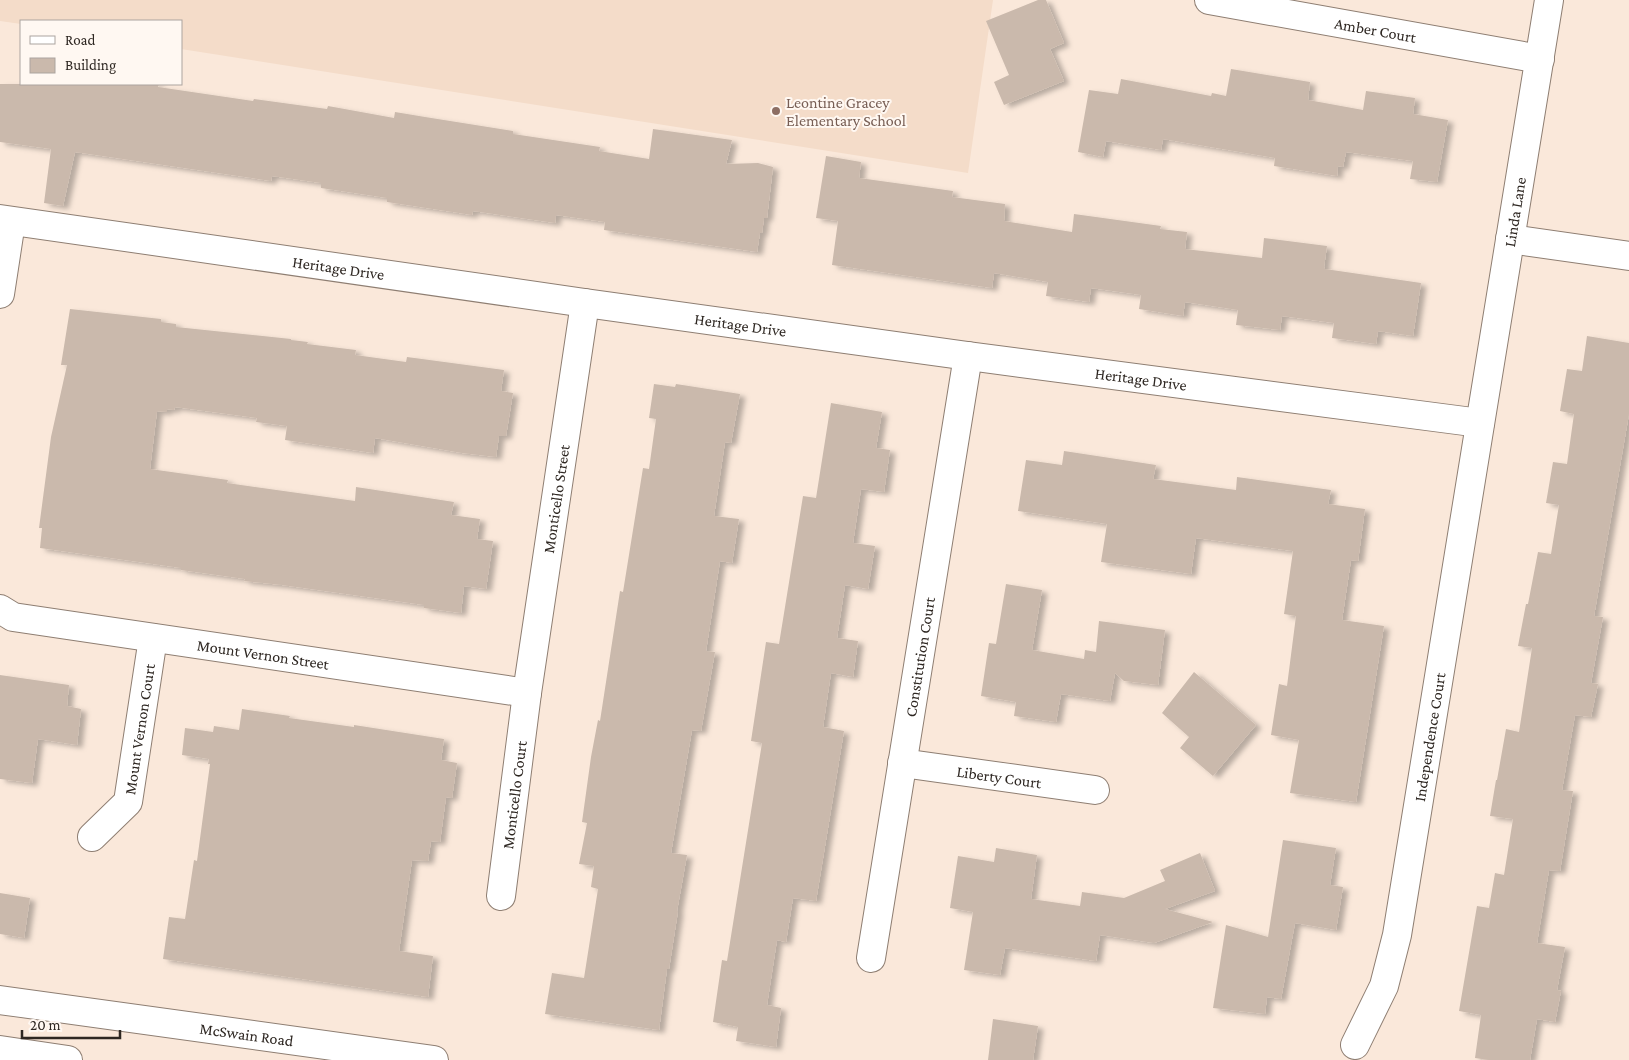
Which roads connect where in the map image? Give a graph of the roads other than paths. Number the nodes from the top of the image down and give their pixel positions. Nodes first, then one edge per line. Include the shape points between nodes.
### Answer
1 (1209, 0) edge
2 (1549, 0) edge
3 (1540, 59) junction
4 (6, 220) edge
5 (1510, 239) junction
6 (1629, 256) edge
7 (0, 294) edge
8 (585, 303) junction
9 (968, 356) junction
10 (1480, 423) junction
11 (0, 609) edge
12 (153, 638) junction
13 (527, 693) junction
14 (902, 763) junction
15 (1095, 790) dead end
16 (92, 837) dead end
17 (500, 896) dead end
18 (871, 958) dead end
19 (0, 1000) edge
20 (1354, 1045) dead end
21 (0, 1050) edge
22 (68, 1060) edge
23 (434, 1060) edge

1 - 3 street, Amber Court
2 - 3 street, Linda Lane
3 - 5 street, Linda Lane
4 - 7 street
4 - 8 street, Heritage Drive
5 - 6 street
5 - 10 street, Linda Lane
8 - 9 street, Heritage Drive
8 - 13 street, Monticello Street
9 - 10 street, Heritage Drive
9 - 14 street, Constitution Court
10 - 20 street, Independence Court via 1397,935 1384,986
11 - 12 street, Mount Vernon Street via 13,617
12 - 13 street, Mount Vernon Street
12 - 16 street, Mount Vernon Court via 128,802
13 - 17 street, Monticello Court
14 - 15 street, Liberty Court
14 - 18 street, Constitution Court
19 - 23 street, McSwain Road
21 - 22 street

